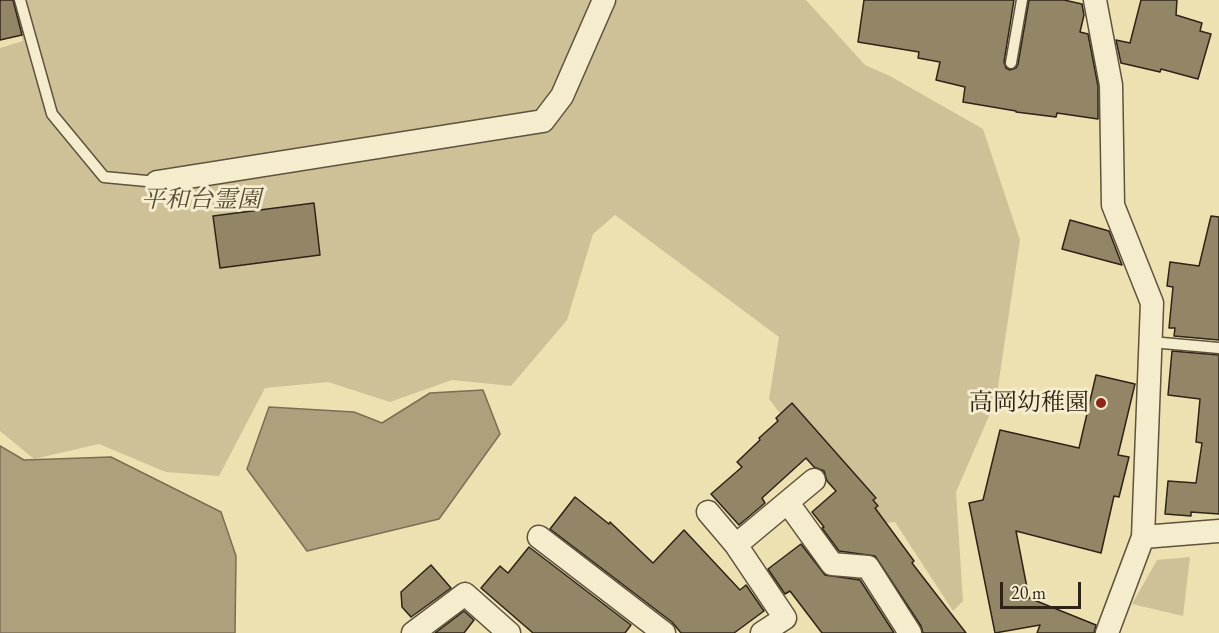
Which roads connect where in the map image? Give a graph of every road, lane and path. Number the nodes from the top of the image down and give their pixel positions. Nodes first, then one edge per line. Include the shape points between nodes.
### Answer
1 (20, 0) edge
2 (604, 0) edge
3 (1022, 0) edge
4 (1095, 0) edge
5 (1011, 63) dead end
6 (157, 182) joint
7 (1151, 342) junction
8 (1219, 348) edge
9 (814, 480) dead end
10 (788, 503) junction
11 (708, 512) dead end
12 (1219, 531) edge
13 (539, 537) dead end
14 (1143, 537) junction
15 (736, 545) junction
16 (413, 633) edge
17 (509, 633) edge
18 (664, 633) edge
19 (762, 633) edge
20 (910, 633) edge
21 (1107, 633) edge

1 - 6 lane via 52,114 104,177
2 - 6 street via 562,96 543,121
3 - 5 lane
4 - 7 street via 1111,85 1113,206 1152,303
7 - 8 lane
7 - 14 street
9 - 10 street
10 - 15 street
10 - 20 street via 832,564 868,567
11 - 15 street
12 - 14 street
13 - 18 street
14 - 21 street
15 - 19 street via 785,618
16 - 17 street via 465,594

